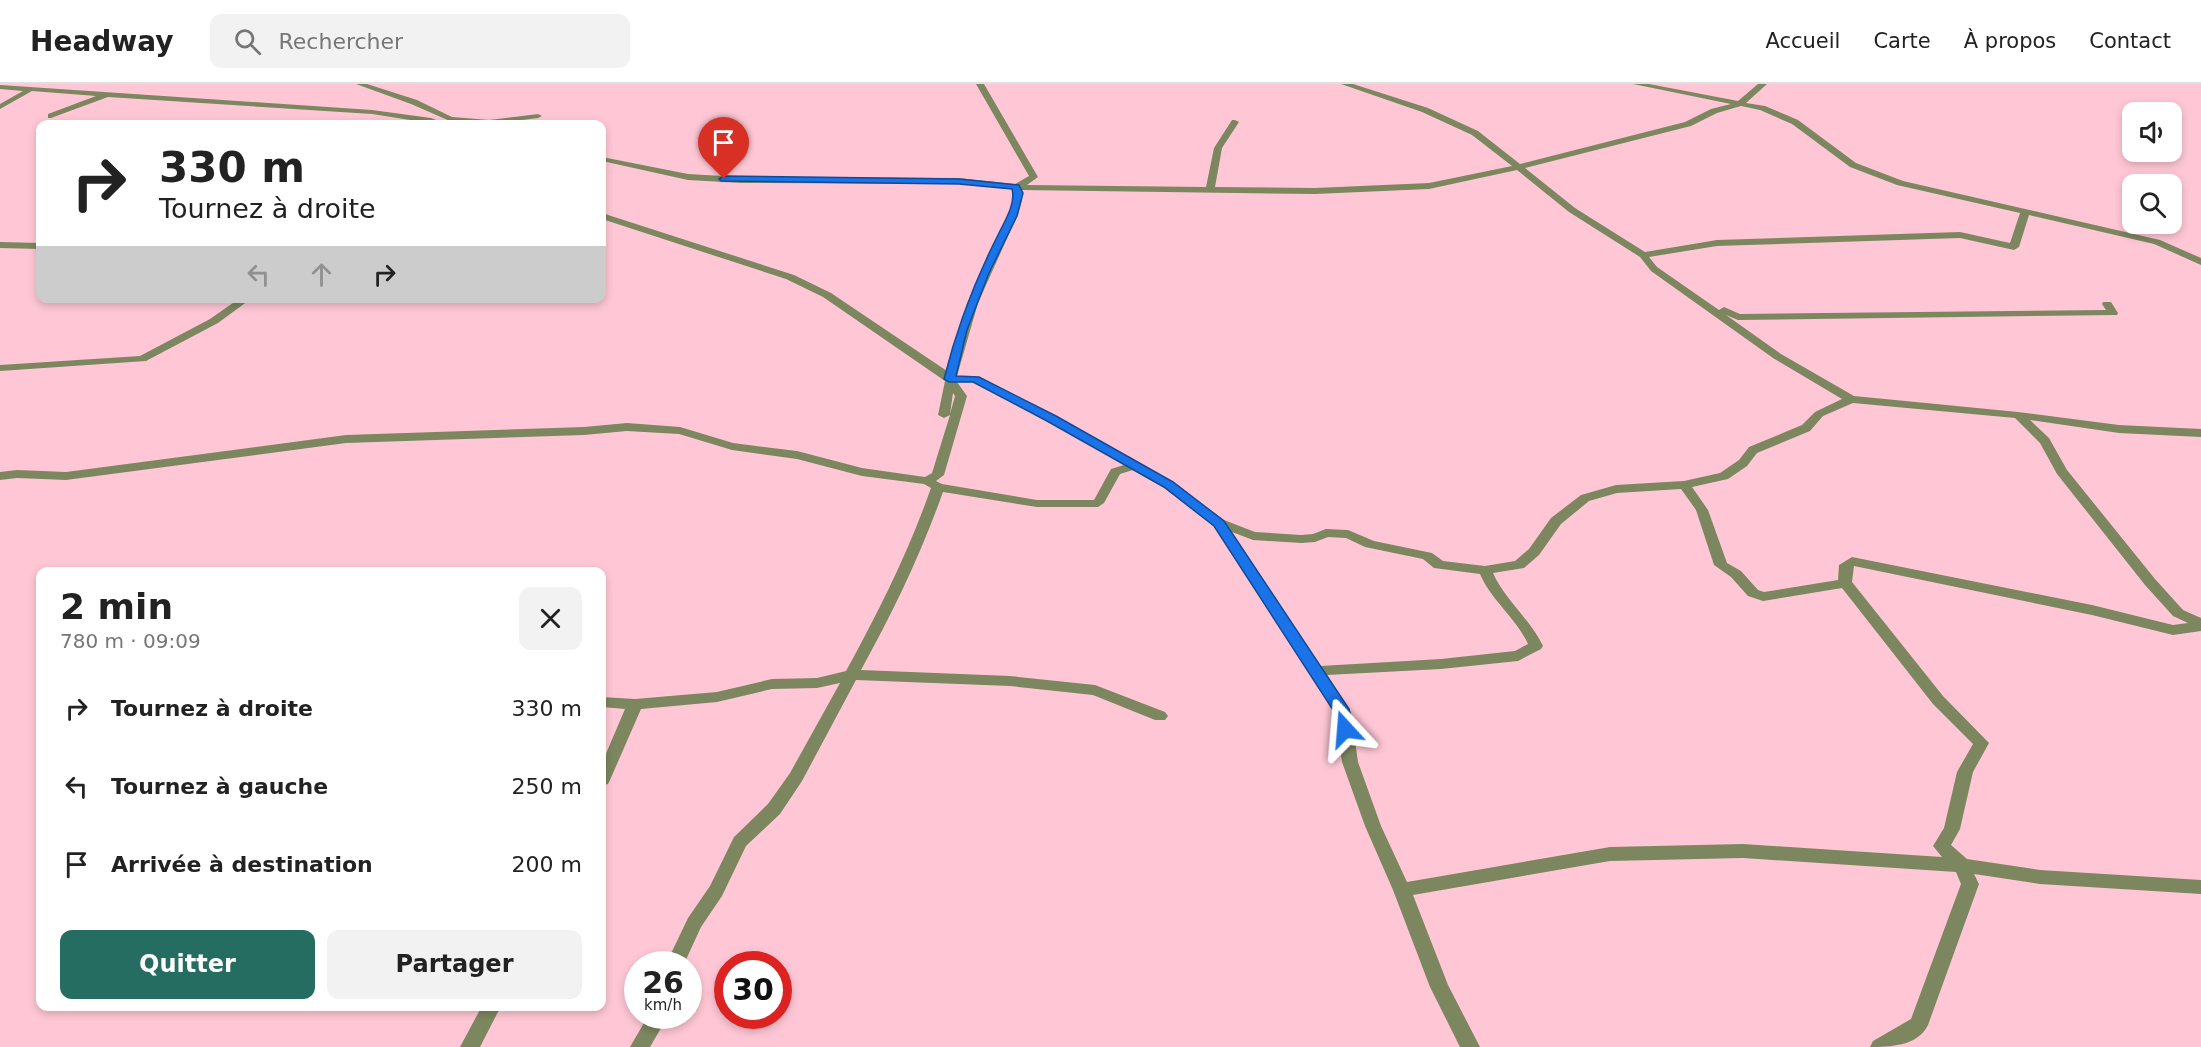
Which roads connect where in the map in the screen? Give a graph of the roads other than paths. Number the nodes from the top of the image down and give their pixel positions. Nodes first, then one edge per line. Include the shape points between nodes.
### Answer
1 (360, 84) edge
2 (980, 84) edge
3 (1345, 84) edge
4 (1637, 84) edge
5 (1763, 84) edge
6 (30, 86) edge
7 (0, 87) edge
8 (107, 94) junction
9 (1738, 105) junction
10 (0, 107) edge
11 (51, 116) dead end
12 (538, 116) dead end
13 (431, 120) edge
14 (456, 120) edge
15 (505, 120) edge
16 (1235, 122) dead end
17 (606, 160) edge
18 (1516, 168) junction
19 (1016, 187) junction
20 (1210, 188) junction
21 (2025, 212) junction
22 (606, 217) edge
23 (0, 245) edge
24 (36, 246) edge
25 (1643, 255) junction
26 (2201, 262) edge
27 (1695, 296) junction
28 (240, 303) edge
29 (2107, 304) dead end
30 (0, 368) edge
31 (949, 379) junction
32 (1851, 399) junction
33 (944, 415) dead end
34 (2018, 415) junction
35 (2201, 433) edge
36 (1135, 465) junction
37 (0, 476) edge
38 (932, 484) junction
39 (1684, 485) junction
40 (1219, 523) junction
41 (1485, 570) junction
42 (1845, 583) junction
43 (2201, 624) edge
44 (1315, 671) junction
45 (852, 675) junction
46 (606, 702) edge
47 (635, 704) junction
48 (1160, 716) dead end
49 (606, 771) edge
50 (1962, 865) junction
51 (2201, 887) edge
52 (1402, 890) junction
53 (681, 951) edge
54 (489, 1011) edge
55 (650, 1029) edge
56 (470, 1047) edge
57 (640, 1047) edge
58 (1470, 1047) edge
59 (1880, 1047) edge

1 - 14 street
2 - 19 street via 1034,177
3 - 18 street via 1451,121 1475,133
4 - 9 street
5 - 9 street
6 - 7 street
6 - 8 street
6 - 10 street
8 - 11 street
8 - 13 street via 372,112
9 - 18 street via 1688,124
9 - 21 street via 1762,108 1795,122 1853,165 1900,183
12 - 15 street
16 - 20 street via 1218,148
17 - 19 street via 688,177 959,181
18 - 20 street via 1429,186 1315,191
18 - 25 street via 1572,210
19 - 20 street
19 - 31 street via 1012,216 972,302
21 - 25 street via 2014,247 1960,235 1717,243
21 - 26 street via 2157,242
22 - 31 street via 790,277 826,295 893,342 932,359
23 - 24 street
25 - 27 street via 1654,269
27 - 29 street via 1738,316 2113,313
27 - 32 street via 1778,356
28 - 30 street via 142,359
31 - 33 street
31 - 36 street via 975,379
31 - 38 street via 961,396
32 - 34 street
32 - 39 street via 1819,414 1806,428 1752,450 1743,463 1724,476
34 - 35 street via 2119,429
34 - 43 street via 2046,441 2061,471 2150,582 2178,613
36 - 38 street via 1114,472 1098,503 1064,507 1023,504
36 - 40 street via 1168,484
37 - 38 street via 66,476 346,439 627,427 680,431 732,446 797,455
38 - 45 street via 919,542
39 - 41 street via 1616,489 1586,498 1556,521 1534,552 1519,565
39 - 42 street via 1702,510 1721,565 1736,574 1753,593 1763,597
40 - 41 street via 1253,536 1302,539 1326,532 1348,534 1426,556 1439,565
40 - 44 street
41 - 44 street via 1489,582 1530,631 1536,646 1518,656
42 - 43 street via 1846,565 1852,561 2173,630
42 - 50 street via 1938,699 1981,743 1965,772 1952,829 1941,846
44 - 52 street via 1343,712 1350,762
45 - 47 street via 817,683 772,684 717,697
45 - 48 street via 1010,681 1095,690
45 - 53 street via 796,777 774,808 740,842
46 - 47 street
47 - 49 street
50 - 51 street via 2040,877
50 - 52 street via 1743,851 1610,854
50 - 59 street via 1970,884 1918,1025
52 - 58 street via 1439,987
54 - 56 street
55 - 57 street

